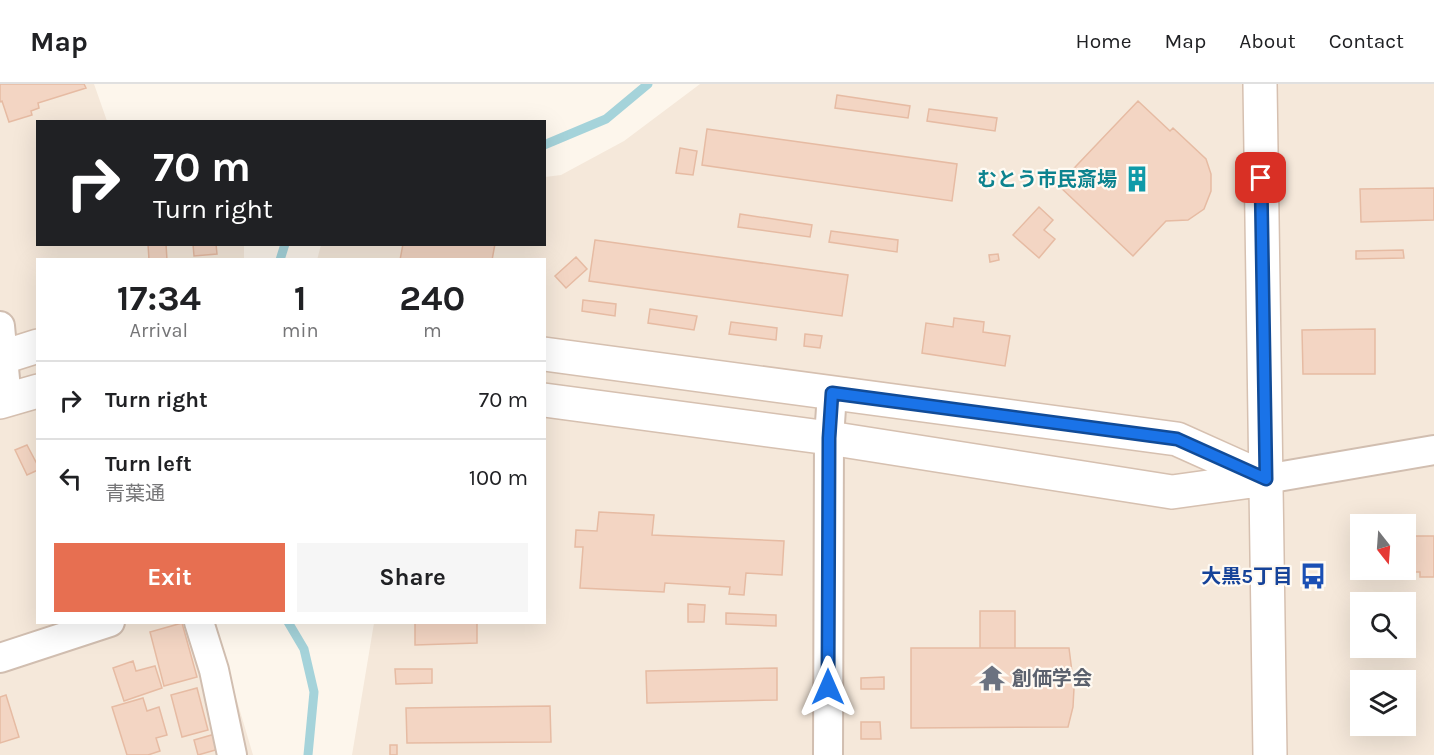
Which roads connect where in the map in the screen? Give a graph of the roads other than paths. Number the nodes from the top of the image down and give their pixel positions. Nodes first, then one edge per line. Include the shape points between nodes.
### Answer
1 (1260, 84) edge
2 (36, 346) edge
3 (1, 347) edge
4 (546, 354) edge
5 (36, 392) edge
6 (832, 393) junction
7 (546, 400) edge
8 (3, 401) edge
9 (829, 438) junction
10 (1434, 450) edge
11 (1266, 479) junction
12 (104, 624) edge
13 (200, 624) edge
14 (0, 658) edge
15 (232, 755) edge
16 (828, 755) edge
17 (1270, 755) edge

1 - 11 street
2 - 3 street
3 - 8 street
4 - 6 street
5 - 8 street
6 - 9 street
6 - 11 street via 1177,439
7 - 9 street
9 - 11 street via 1172,492
9 - 16 street
10 - 11 street
11 - 17 street
12 - 14 street
13 - 15 street

